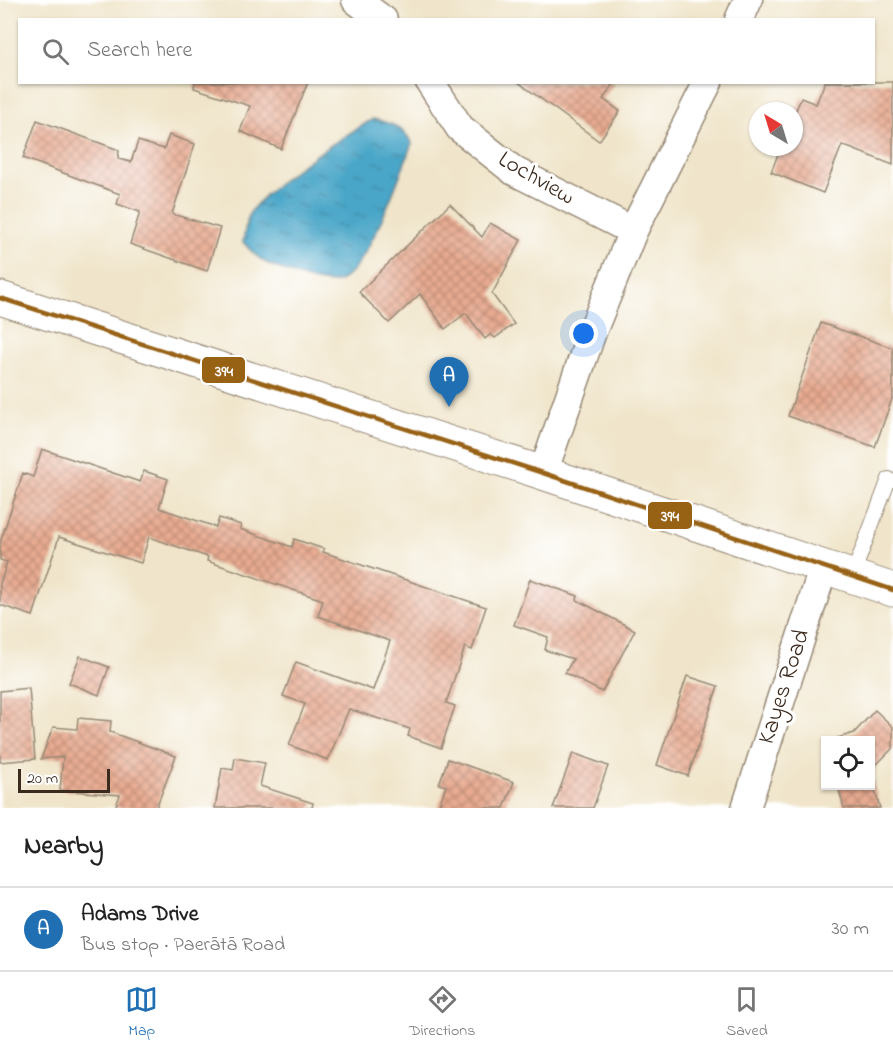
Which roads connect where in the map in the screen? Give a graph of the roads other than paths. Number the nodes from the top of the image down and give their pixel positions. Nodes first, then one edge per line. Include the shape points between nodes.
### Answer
1 (356, 0) edge
2 (748, 0) edge
3 (379, 18) edge
4 (740, 18) edge
5 (431, 84) edge
6 (707, 84) edge
7 (633, 231) junction
8 (0, 298) edge
9 (543, 473) junction
10 (889, 479) dead end
11 (838, 571) junction
12 (893, 590) edge
13 (746, 808) edge

1 - 3 street
2 - 4 street
5 - 7 street, Lochview via 460,128 514,171
6 - 7 street
7 - 9 street via 592,332
8 - 9 main road
9 - 11 main road
10 - 11 lane
11 - 12 main road
11 - 13 street, Kayes Road

